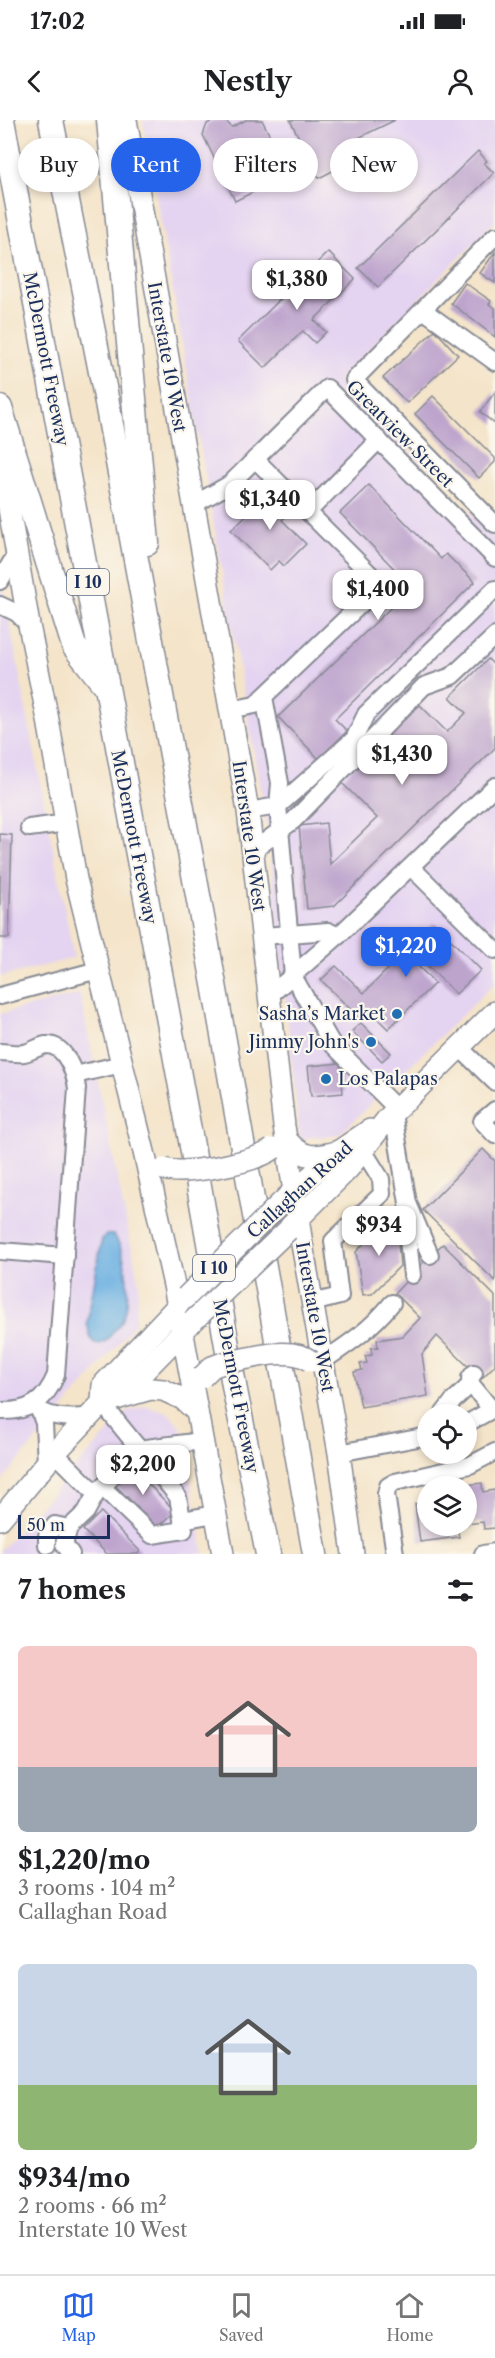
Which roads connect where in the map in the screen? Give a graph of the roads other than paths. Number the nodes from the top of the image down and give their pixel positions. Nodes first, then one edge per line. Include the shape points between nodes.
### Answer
1 (2, 120) edge
2 (51, 120) edge
3 (110, 120) edge
4 (126, 120) edge
5 (495, 236) edge
6 (423, 310) junction
7 (495, 362) edge
8 (0, 408) edge
9 (379, 440) junction
10 (0, 456) edge
11 (255, 459) junction
12 (193, 505) junction
13 (309, 512) junction
14 (494, 522) edge
15 (476, 539) junction
16 (16, 554) junction
17 (495, 558) edge
18 (0, 580) edge
19 (495, 590) edge
20 (0, 605) edge
21 (28, 625) junction
22 (495, 636) edge
23 (106, 687) junction
24 (264, 697) junction
25 (162, 704) junction
26 (230, 710) junction
27 (495, 786) edge
28 (278, 806) junction
29 (248, 811) junction
30 (66, 824) junction
31 (29, 828) dead end
32 (280, 830) junction
33 (254, 850) junction
34 (411, 867) junction
35 (288, 934) junction
36 (263, 936) junction
37 (338, 936) junction
38 (495, 950) edge
39 (99, 970) junction
40 (293, 976) junction
41 (0, 996) edge
42 (269, 996) junction
43 (492, 1020) edge
44 (459, 1047) junction
45 (0, 1052) edge
46 (122, 1064) junction
47 (75, 1075) junction
48 (495, 1082) edge
49 (495, 1110) edge
50 (393, 1114) junction
51 (495, 1135) edge
52 (281, 1138) junction
53 (363, 1150) junction
54 (339, 1151) junction
55 (144, 1152) junction
56 (288, 1197) junction
57 (408, 1203) junction
58 (293, 1225) junction
59 (0, 1251) edge
60 (429, 1255) dead end
61 (65, 1256) junction
62 (412, 1275) dead end
63 (312, 1303) junction
64 (392, 1303) dead end
65 (185, 1314) junction
66 (320, 1366) junction
67 (198, 1395) junction
68 (451, 1404) edge
69 (103, 1406) junction
70 (37, 1409) junction
71 (0, 1411) edge
72 (492, 1415) edge
73 (477, 1420) edge
74 (417, 1438) edge
75 (202, 1441) junction
76 (138, 1449) junction
77 (495, 1452) edge
78 (339, 1453) junction
79 (51, 1458) junction
80 (99, 1490) junction
81 (215, 1514) junction
82 (0, 1519) edge
83 (182, 1520) junction
84 (69, 1528) junction
85 (47, 1545) dead end
86 (495, 1552) edge
87 (70, 1554) edge
88 (223, 1554) edge
89 (268, 1554) edge
90 (315, 1554) edge
91 (353, 1554) edge
92 (395, 1554) edge
93 (483, 1554) edge

1 - 23 highway, McDermott Freeway / I 10
2 - 25 highway, I 10
3 - 25 highway
4 - 12 main road, Interstate 10 West
5 - 6 street
6 - 7 street
6 - 14 street via 354,380
8 - 23 highway via 74,646
9 - 11 street, Greatview Street via 327,388
9 - 13 street
9 - 15 street, Greatview Street
10 - 16 main road
11 - 12 street, Greatview Street via 230,484
11 - 13 street
12 - 26 main road, Interstate 10 West
13 - 24 street via 381,585
14 - 15 street
15 - 17 street, Greatview Street
16 - 18 street
16 - 21 main road
19 - 28 street via 366,714 354,739
20 - 21 street via 17,613
21 - 30 main road
22 - 32 street via 452,676 424,686
23 - 89 highway, McDermott Freeway / I 10
24 - 26 street via 255,705
24 - 28 street via 280,783
25 - 90 highway, I 10
26 - 29 main road, Interstate 10 West
27 - 34 street
28 - 29 street
28 - 32 street
29 - 33 main road, Interstate 10 West
30 - 31 street
30 - 39 main road
32 - 33 street
32 - 35 street
33 - 36 main road, Interstate 10 West
34 - 37 street
34 - 38 street
35 - 36 street
35 - 37 street via 328,931
35 - 40 street
36 - 42 main road, Interstate 10 West
37 - 40 street
39 - 41 street
39 - 46 main road
40 - 42 street
40 - 50 street via 332,1044
42 - 52 main road, Interstate 10 West
43 - 44 main road, Callaghan Road
44 - 48 street
44 - 50 main road, Callaghan Road
45 - 47 street via 25,1053 47,1045 68,1059
46 - 47 street
46 - 55 main road
47 - 61 street
49 - 51 street via 482,1121
50 - 53 main road, Callaghan Road
50 - 54 main road, Callaghan Road
50 - 57 street
52 - 54 main road via 309,1156
52 - 55 main road, bridge via 255,1159 179,1172 164,1169
52 - 56 main road, Interstate 10 West
53 - 58 main road, Callaghan Road
53 - 63 street via 381,1179 382,1194 333,1241 340,1296
54 - 56 main road, Callaghan Road
55 - 65 main road
56 - 58 main road, Interstate 10 West
56 - 65 main road, Callaghan Road, bridge
57 - 60 street
57 - 62 street via 406,1223
58 - 63 main road, Interstate 10 West
58 - 65 main road, Callaghan Road, bridge
59 - 61 street
61 - 70 street via 57,1367
63 - 66 main road, Interstate 10 West
64 - 66 street via 376,1323
65 - 67 main road
65 - 69 main road, Callaghan Road via 103,1385
66 - 67 main road, bridge via 304,1356 281,1353 220,1364 212,1367
66 - 78 main road, Interstate 10 West
67 - 69 main road via 183,1399 151,1389
67 - 75 main road
68 - 72 street via 472,1378
69 - 70 street via 59,1417
69 - 76 street
69 - 79 main road, Callaghan Road
70 - 71 street
70 - 79 street
72 - 73 street
74 - 78 street
75 - 76 street
75 - 81 main road
76 - 80 street
76 - 83 street via 178,1497
77 - 92 street via 470,1465 388,1486
78 - 91 main road, Interstate 10 West
79 - 80 street
79 - 82 main road, Callaghan Road
80 - 83 street via 152,1535 184,1530
80 - 84 street via 86,1512
81 - 83 street
81 - 88 main road
84 - 85 street via 55,1525 46,1536
84 - 87 street via 64,1544
86 - 93 street

